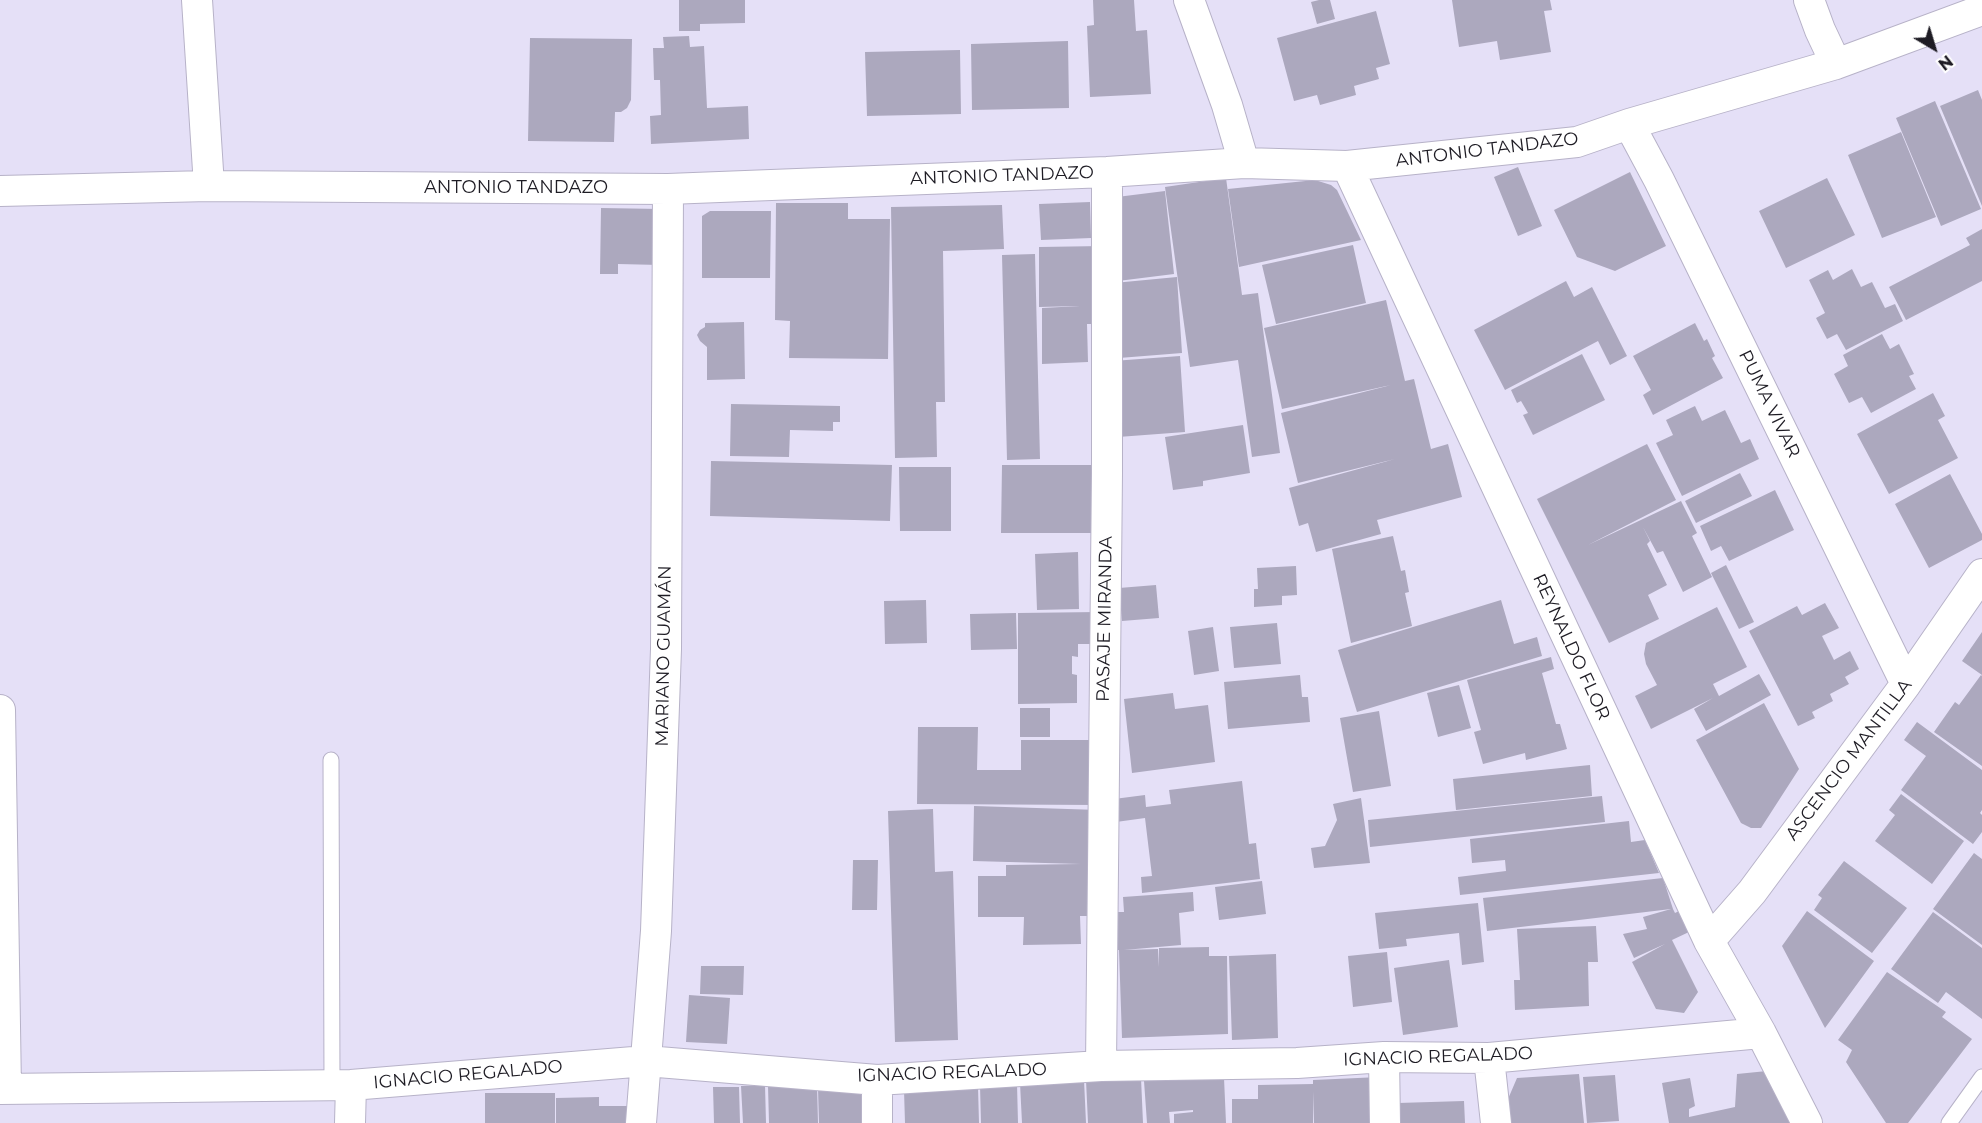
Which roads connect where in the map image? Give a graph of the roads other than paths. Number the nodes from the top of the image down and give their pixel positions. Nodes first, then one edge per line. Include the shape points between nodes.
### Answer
1 (197, 0) edge
2 (1189, 0) edge
3 (1809, 0) edge
4 (1982, 10) edge
5 (1836, 64) junction
6 (1629, 124) junction
7 (1244, 164) junction
8 (1347, 166) junction
9 (1107, 172) junction
10 (209, 186) junction
11 (668, 189) junction
12 (0, 190) edge
13 (1982, 574) edge
14 (1906, 684) junction
15 (0, 710) edge
16 (331, 760) dead end
17 (1709, 941) junction
18 (1761, 1033) junction
19 (1384, 1057) junction
20 (1489, 1058) junction
21 (646, 1061) junction
22 (1101, 1066) junction
23 (1982, 1077) edge
24 (877, 1080) junction
25 (341, 1085) junction
26 (3, 1089) edge
27 (350, 1123) edge
28 (641, 1123) edge
29 (877, 1123) edge
30 (1385, 1123) edge
31 (1496, 1123) edge
32 (1807, 1123) edge
33 (1949, 1123) edge

1 - 10 street
2 - 7 street
3 - 5 street
4 - 5 street, ANTONIO TANDAZO
5 - 6 street, ANTONIO TANDAZO
6 - 8 street, ANTONIO TANDAZO via 1577,142
6 - 14 street, PUMA VIVAR
7 - 8 street, ANTONIO TANDAZO
7 - 9 street, ANTONIO TANDAZO
8 - 17 street, REYNALDO FLOR
9 - 11 street, ANTONIO TANDAZO
9 - 22 street, PASAJE MIRANDA
10 - 11 street, ANTONIO TANDAZO
10 - 12 street, ANTONIO TANDAZO
11 - 21 street, MARIANO GUAMÁN via 666,649 656,931
13 - 14 street, ASCENCIO MANTILLA
14 - 17 street, ASCENCIO MANTILLA via 1752,892
15 - 26 street
16 - 25 lane
17 - 18 street, REYNALDO FLOR
18 - 20 street, IGNACIO REGALADO
18 - 32 street, REYNALDO FLOR
19 - 20 street, IGNACIO REGALADO
19 - 22 street, IGNACIO REGALADO via 1298,1063
19 - 30 street
20 - 31 street
21 - 24 street, IGNACIO REGALADO
21 - 25 street, IGNACIO REGALADO
21 - 28 street, MARIANO GUAMÁN
22 - 24 street, IGNACIO REGALADO
23 - 33 lane
24 - 29 street
25 - 26 street, IGNACIO REGALADO
25 - 27 street

